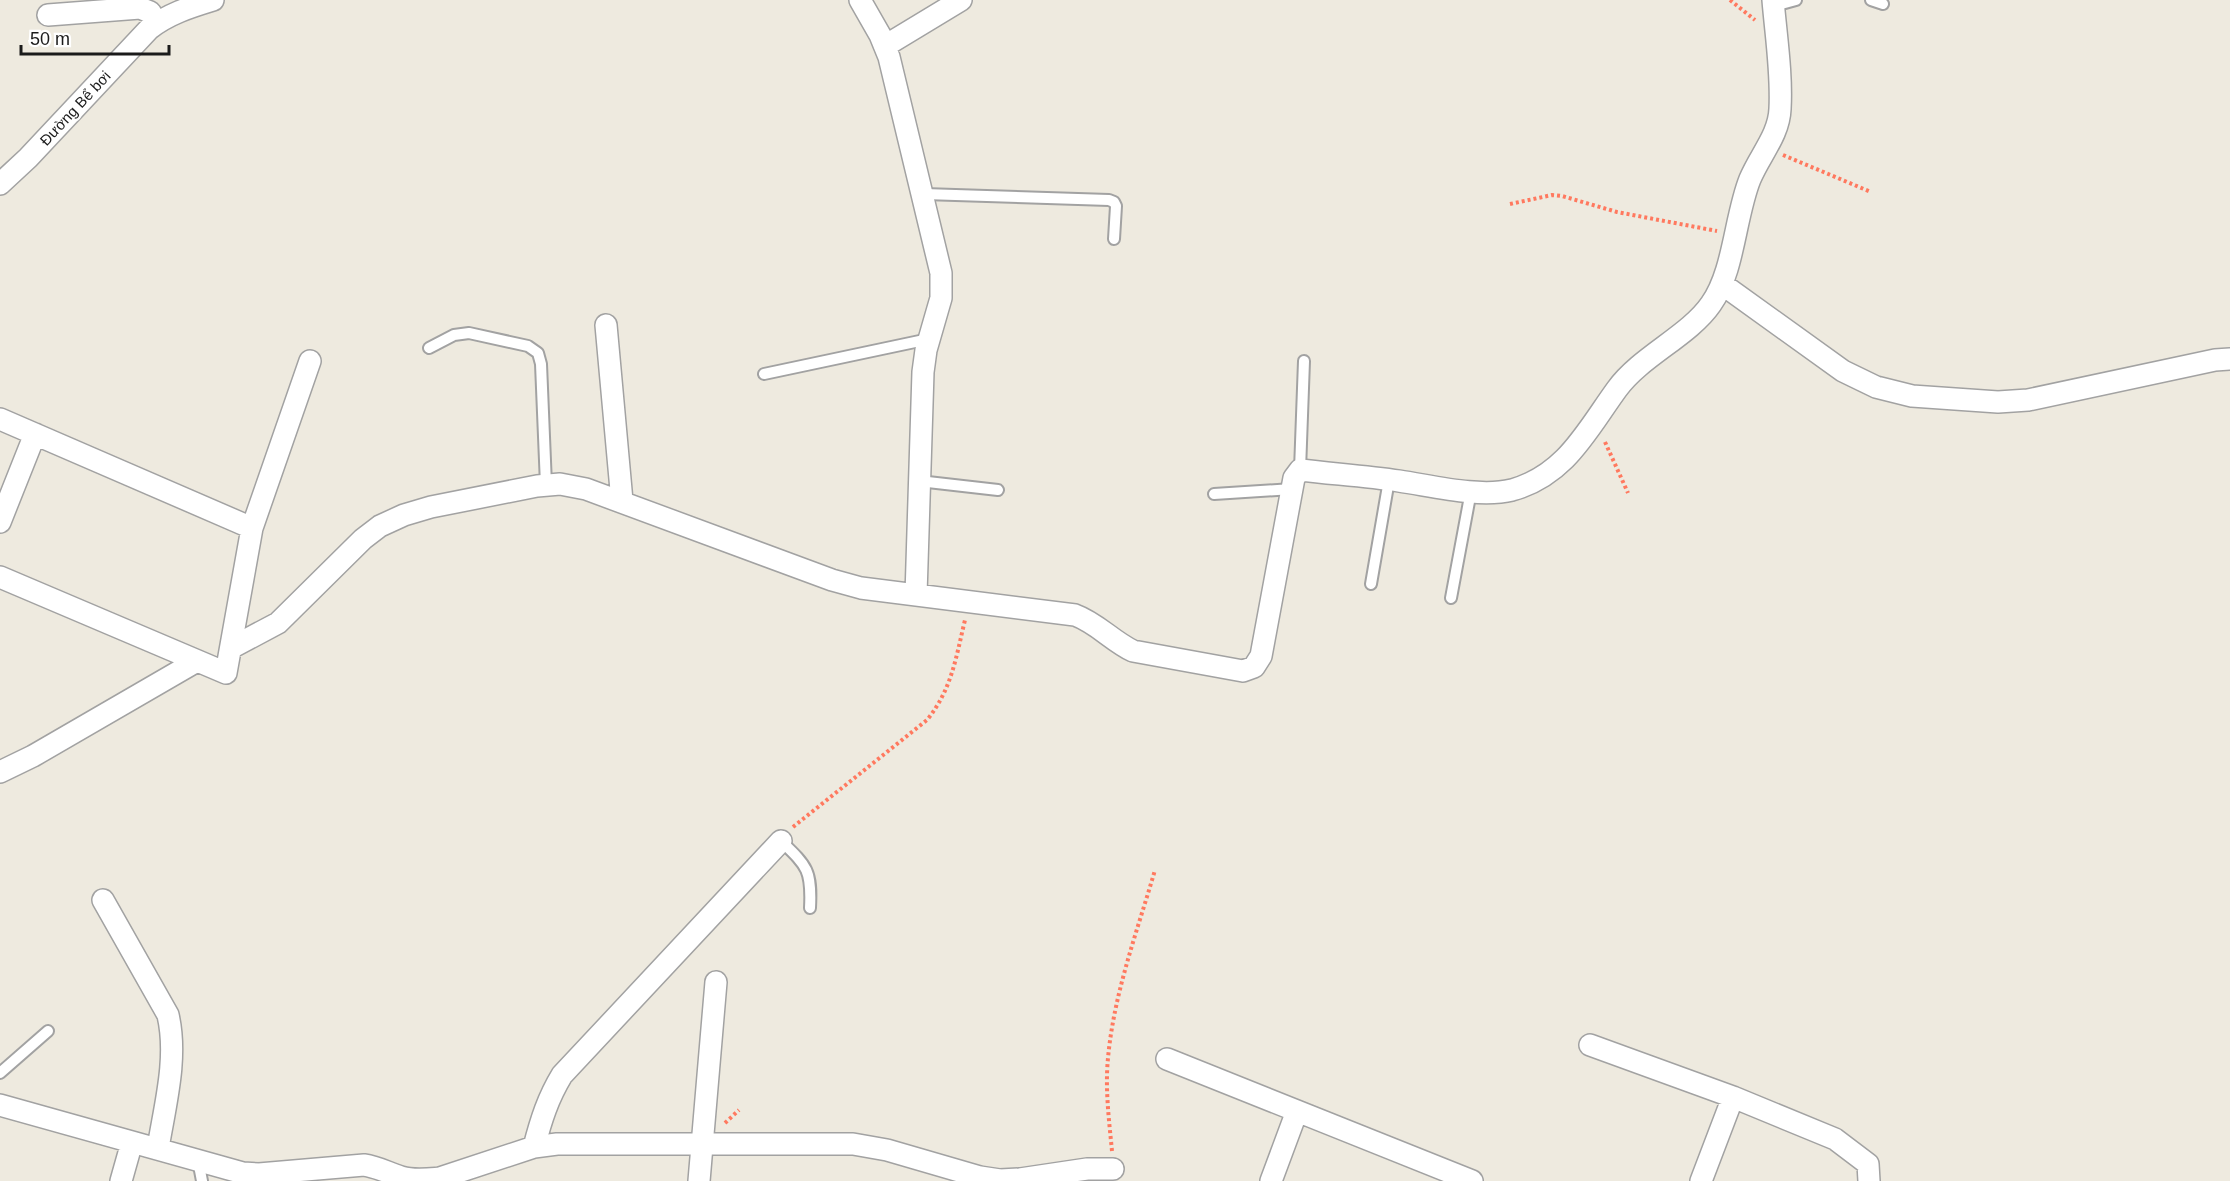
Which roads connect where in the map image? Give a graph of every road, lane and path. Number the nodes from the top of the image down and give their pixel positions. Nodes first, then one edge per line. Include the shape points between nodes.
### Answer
1 (213, 0) edge
2 (860, 0) edge
3 (961, 0) edge
4 (1796, 0) edge
5 (1871, 0) edge
6 (1774, 3) edge
7 (139, 4) edge
8 (1883, 4) dead end
9 (48, 15) dead end
10 (157, 23) junction
11 (885, 46) junction
12 (1766, 148) junction
13 (0, 184) edge
14 (1871, 192) dead end
15 (924, 194) junction
16 (1510, 204) dead end
17 (1735, 235) junction
18 (1114, 239) dead end
19 (1722, 284) junction
20 (606, 325) dead end
21 (929, 339) junction
22 (429, 348) dead end
23 (2230, 359) edge
24 (310, 361) dead end
25 (1304, 361) dead end
26 (764, 375) dead end
27 (0, 419) edge
28 (1595, 423) junction
29 (35, 434) junction
30 (1296, 480) junction
31 (1389, 480) junction
32 (919, 481) junction
33 (546, 485) junction
34 (999, 490) dead end
35 (1471, 491) junction
36 (1629, 493) dead end
37 (1214, 494) dead end
38 (622, 501) junction
39 (0, 522) edge
40 (252, 528) junction
41 (0, 577) edge
42 (1371, 584) dead end
43 (916, 595) junction
44 (1451, 598) dead end
45 (969, 601) junction
46 (231, 648) junction
47 (197, 661) junction
48 (0, 772) edge
49 (781, 841) junction
50 (1155, 870) dead end
51 (103, 900) dead end
52 (810, 908) dead end
53 (716, 982) dead end
54 (48, 1031) dead end
55 (1590, 1045) dead end
56 (1167, 1059) dead end
57 (0, 1073) edge
58 (1733, 1097) junction
59 (0, 1105) edge
60 (1297, 1111) junction
61 (132, 1142) junction
62 (702, 1143) junction
63 (534, 1147) junction
64 (159, 1148) junction
65 (198, 1160) junction
66 (1113, 1169) joint
67 (321, 1175) edge
68 (1078, 1176) edge
69 (404, 1180) edge
70 (1011, 1180) edge
71 (122, 1181) edge
72 (202, 1181) edge
73 (699, 1181) edge
74 (1271, 1181) edge
75 (1472, 1181) edge
76 (1701, 1181) edge
77 (1869, 1181) edge

1 - 10 street, Đường Bể bơi
2 - 11 street
3 - 11 street
4 - 6 lane
5 - 8 lane
6 - 12 street via 1780,110 1776,131
7 - 9 street
7 - 10 street
10 - 13 street, Đường Bể bơi
11 - 15 street
12 - 14 path
12 - 17 street via 1749,181
15 - 18 lane via 1109,200 1116,206
15 - 21 street via 941,273 941,298
16 - 17 path via 1562,196 1617,212
17 - 19 street
19 - 23 street via 1843,371 1875,387 1912,396 1998,402 2028,400
19 - 28 street via 1698,318 1628,376
20 - 38 street
21 - 26 lane
21 - 32 street via 923,372
22 - 33 lane via 454,335 469,333 528,346 538,353
24 - 40 street
25 - 30 lane
27 - 29 street
28 - 35 street via 1557,466 1538,480 1511,490
28 - 36 path
29 - 39 street
29 - 40 street
30 - 31 street
30 - 37 lane
30 - 45 street via 1261,656 1254,667 1243,671 1133,651 1091,621 1075,615
31 - 35 street
31 - 42 lane
32 - 34 lane
32 - 43 street
33 - 38 street via 586,489
33 - 46 street via 431,507 380,526 278,623
35 - 44 lane
38 - 43 street via 831,580
40 - 46 street
41 - 47 street
43 - 45 street
45 - 49 path via 949,686 940,704 927,720 811,812
46 - 47 street via 226,673
47 - 48 street
49 - 52 lane via 806,869 811,883
49 - 63 street via 562,1075 551,1092
50 - 66 path via 1118,993 1108,1059
51 - 64 street via 168,1015 173,1035
53 - 62 street
54 - 57 lane
55 - 58 street
56 - 60 street
58 - 76 street
58 - 77 street via 1835,1139 1868,1164
59 - 61 street
60 - 74 street
60 - 75 street
61 - 64 street
61 - 71 street
62 - 63 street
62 - 70 street via 853,1144 980,1177
62 - 73 street
63 - 69 street via 440,1178
64 - 65 street
65 - 67 street via 243,1173
65 - 72 lane
66 - 68 street
67 - 69 street via 364,1165 376,1166
68 - 70 street

